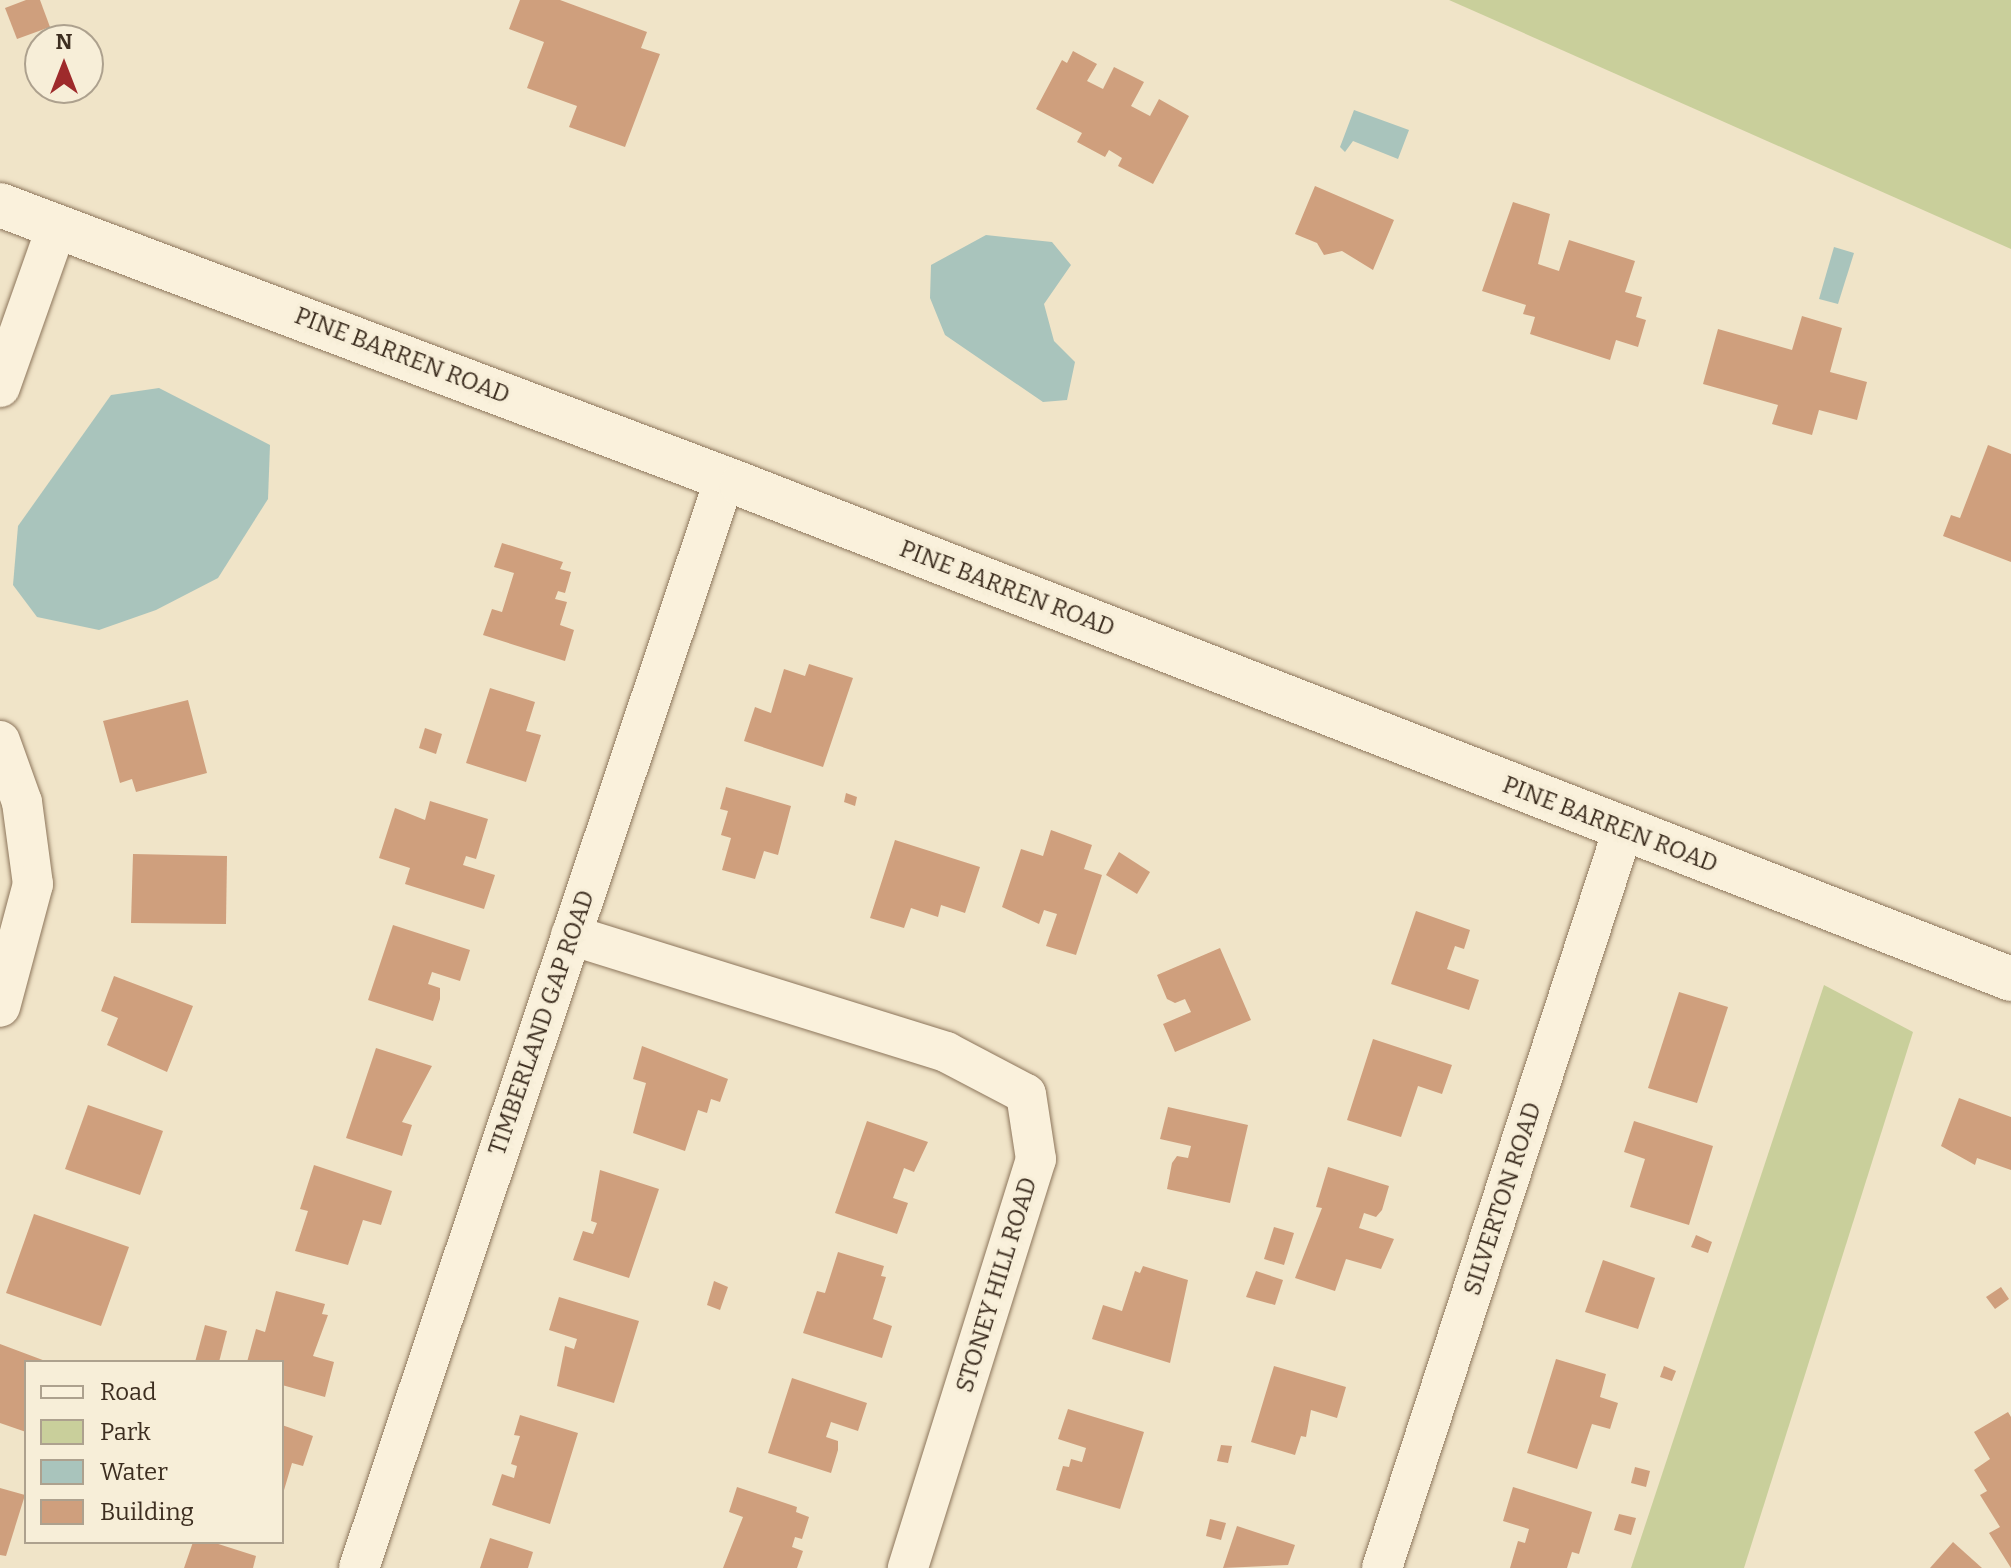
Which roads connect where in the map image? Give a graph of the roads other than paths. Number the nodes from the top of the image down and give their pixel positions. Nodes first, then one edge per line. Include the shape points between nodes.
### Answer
1 (1, 208) edge
2 (57, 226) junction
3 (0, 387) edge
4 (725, 478) junction
5 (0, 741) edge
6 (1623, 830) junction
7 (571, 935) junction
8 (2011, 979) edge
9 (0, 1007) edge
10 (359, 1568) edge
11 (908, 1568) edge
12 (1382, 1568) edge

1 - 2 main road, PINE BARREN ROAD
2 - 3 street
2 - 4 main road, PINE BARREN ROAD
4 - 6 main road, PINE BARREN ROAD
4 - 7 street, TIMBERLAND GAP ROAD
5 - 9 street via 22,802 33,884 25,931
6 - 8 main road, PINE BARREN ROAD
6 - 12 street, SILVERTON ROAD
7 - 10 street, TIMBERLAND GAP ROAD
7 - 11 street, STONEY HILL ROAD via 946,1052 1026,1094 1036,1159

